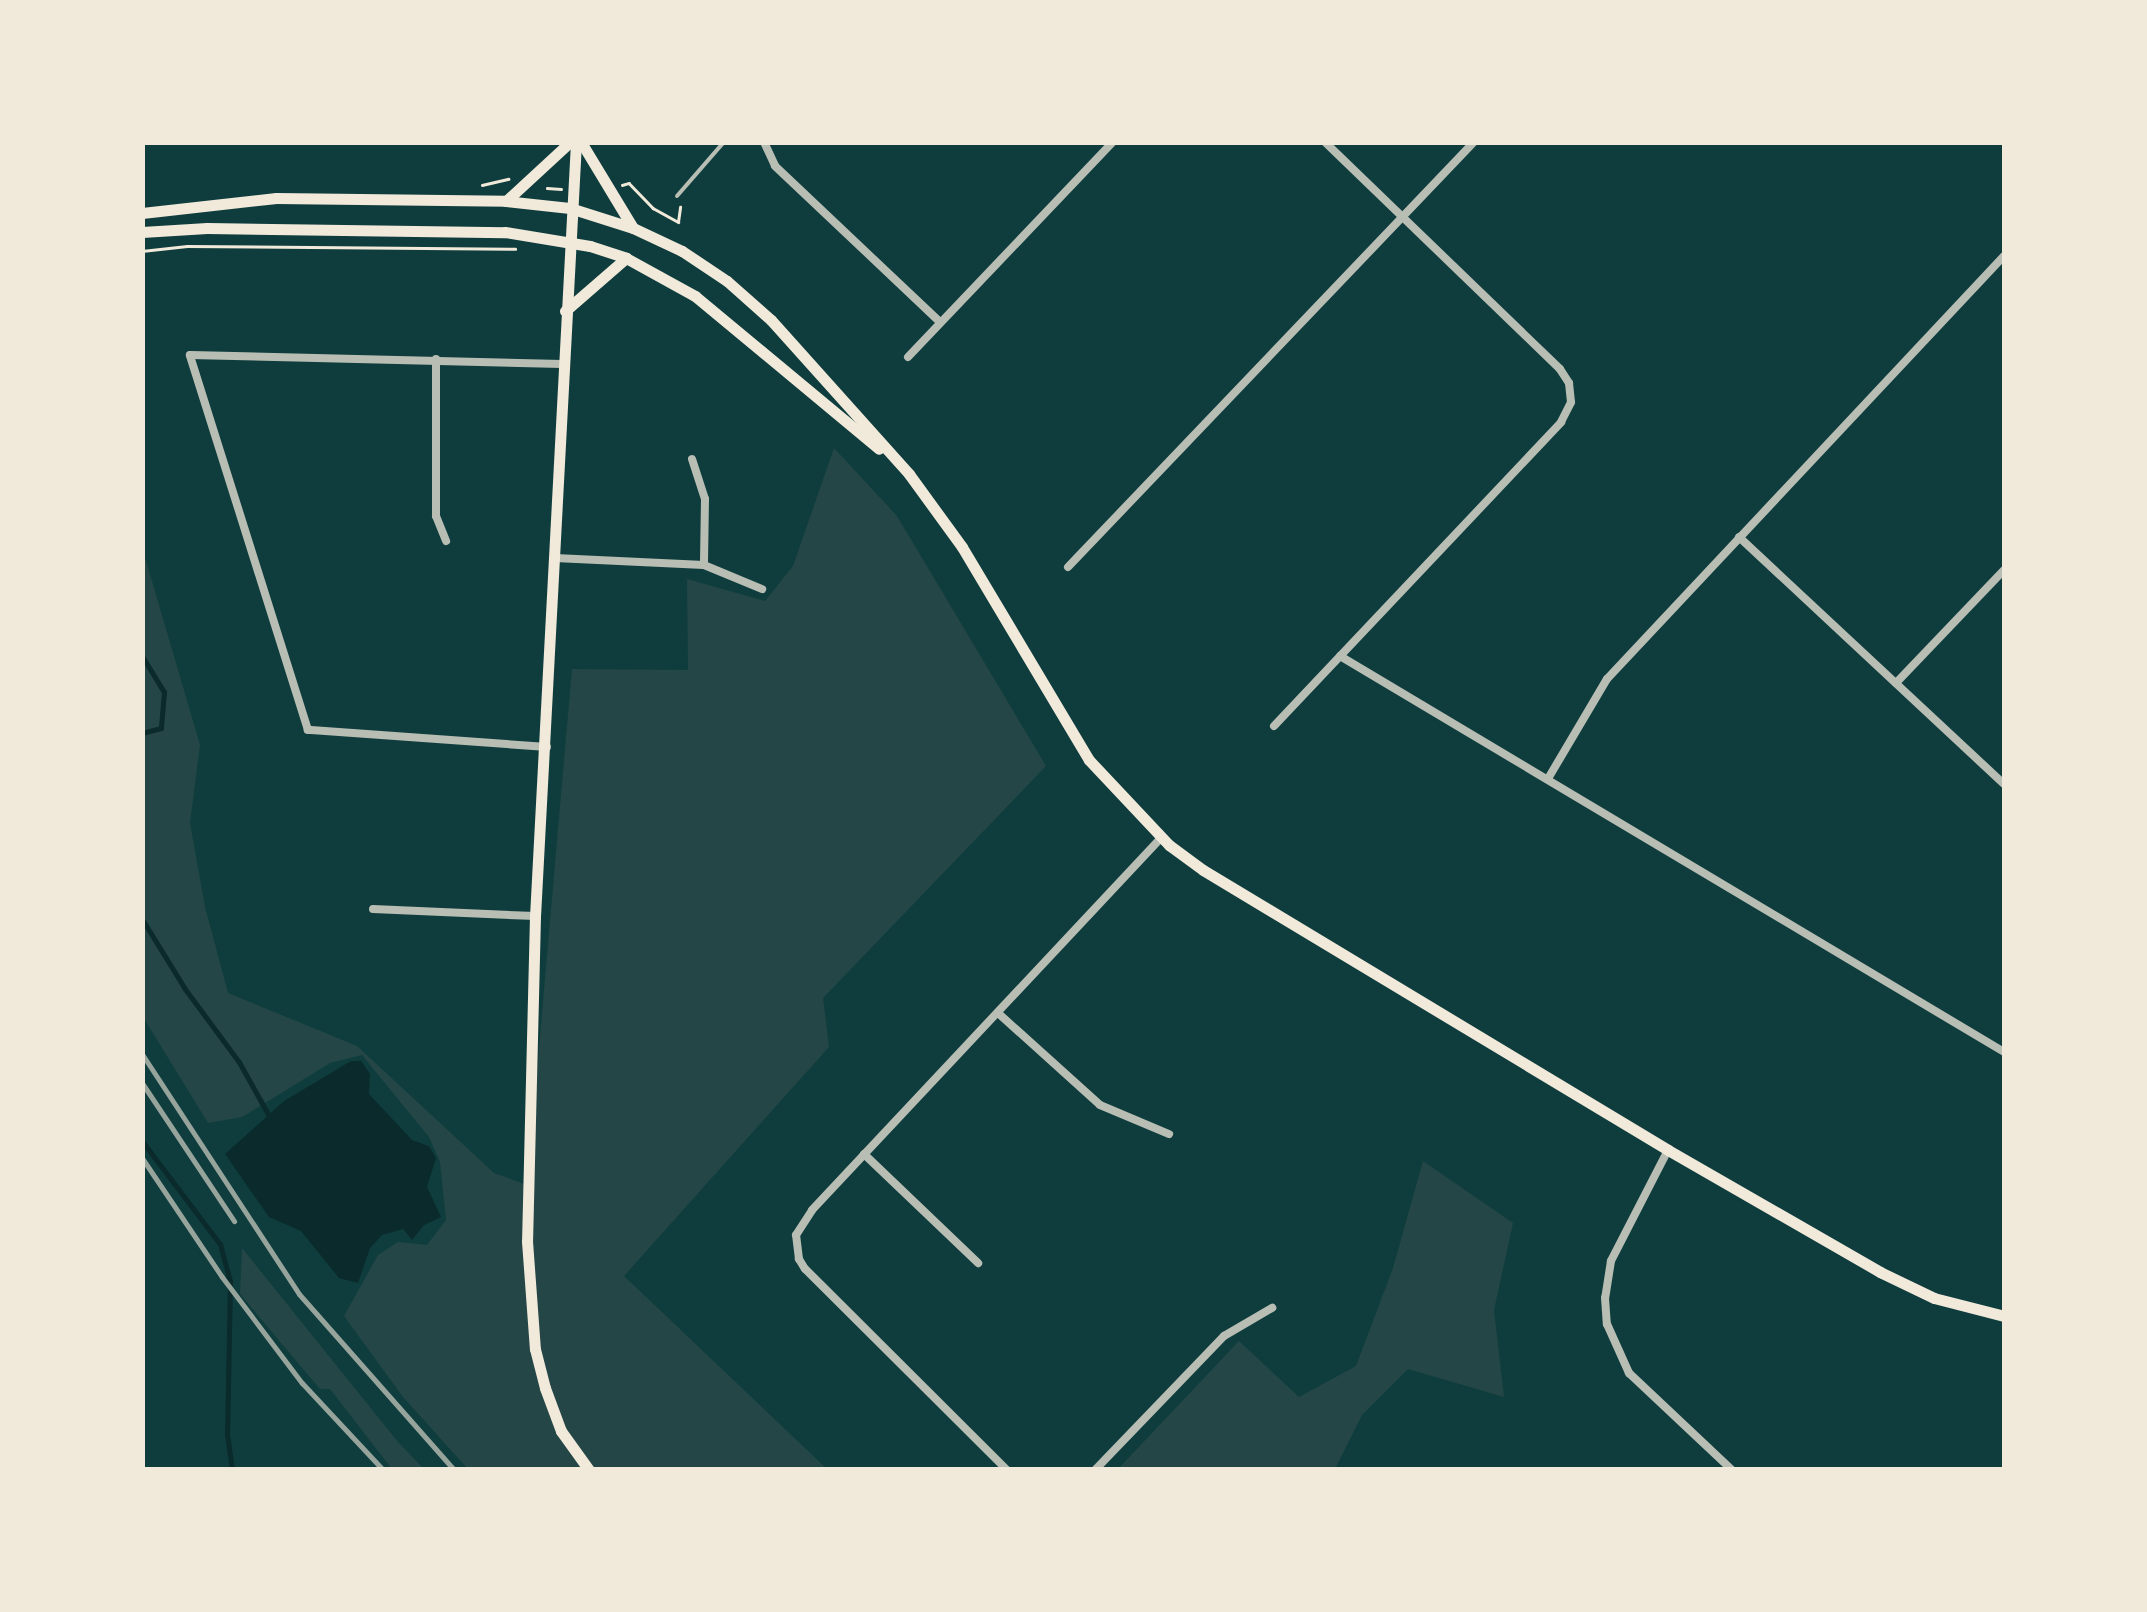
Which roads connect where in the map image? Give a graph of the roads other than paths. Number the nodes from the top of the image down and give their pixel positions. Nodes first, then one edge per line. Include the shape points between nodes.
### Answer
1 (576, 142) edge
2 (724, 142) edge
3 (764, 142) edge
4 (1114, 142) edge
5 (1324, 142) edge
6 (1474, 142) edge
7 (677, 196) road end
8 (506, 201) junction
9 (570, 208) junction
10 (142, 213) edge
11 (1403, 218) junction
12 (633, 228) junction
13 (142, 232) edge
14 (568, 240) junction
15 (2004, 256) edge
16 (626, 258) junction
17 (565, 311) junction
18 (940, 322) junction
19 (908, 358) dead end
20 (436, 359) junction
21 (562, 364) junction
22 (692, 459) dead end
23 (909, 474) junction
24 (1740, 536) junction
25 (446, 541) dead end
26 (554, 558) junction
27 (704, 564) junction
28 (1068, 567) dead end
29 (2004, 570) edge
30 (762, 590) dead end
31 (1340, 656) junction
32 (1896, 683) junction
33 (1274, 726) dead end
34 (547, 747) junction
35 (1549, 777) junction
36 (2004, 784) edge
37 (1161, 838) junction
38 (374, 909) dead end
39 (534, 916) junction
40 (998, 1013) junction
41 (2004, 1052) edge
42 (1169, 1134) dead end
43 (1668, 1150) junction
44 (864, 1154) junction
45 (978, 1263) dead end
46 (1272, 1308) dead end
47 (2004, 1316) edge
48 (589, 1470) edge
49 (1007, 1470) edge
50 (1096, 1470) edge
51 (1732, 1470) edge

1 - 8 main road
1 - 9 main road
1 - 12 main road
2 - 7 lane
3 - 18 street via 774,166
4 - 18 street
5 - 11 street
6 - 11 street
8 - 9 main road
8 - 10 main road via 276,198
9 - 12 main road
9 - 14 main road
11 - 28 street
11 - 31 street via 1560,369 1571,402 1561,422
12 - 23 main road via 682,251 743,294
13 - 14 main road via 419,230
14 - 16 main road
14 - 17 main road
15 - 24 street
16 - 17 main road
16 - 23 main road via 704,302
17 - 21 main road
18 - 19 street
20 - 21 street
20 - 25 street via 436,516
20 - 34 street via 190,355 308,730
21 - 26 main road
22 - 27 street via 705,499
23 - 37 main road via 962,547 1089,760
24 - 32 street
24 - 35 street via 1607,678
26 - 27 street
26 - 34 main road
27 - 30 street
29 - 32 street
31 - 33 street
31 - 35 street
32 - 36 street
34 - 39 main road
35 - 41 street
37 - 40 street
37 - 43 main road via 1203,870
38 - 39 street
39 - 48 main road via 528,1293 548,1400
40 - 42 street via 1100,1105
40 - 44 street
43 - 47 main road via 1907,1286
43 - 51 street via 1611,1261 1608,1324 1629,1372
44 - 45 street
44 - 49 street via 796,1235 798,1259
46 - 50 street via 1224,1336

